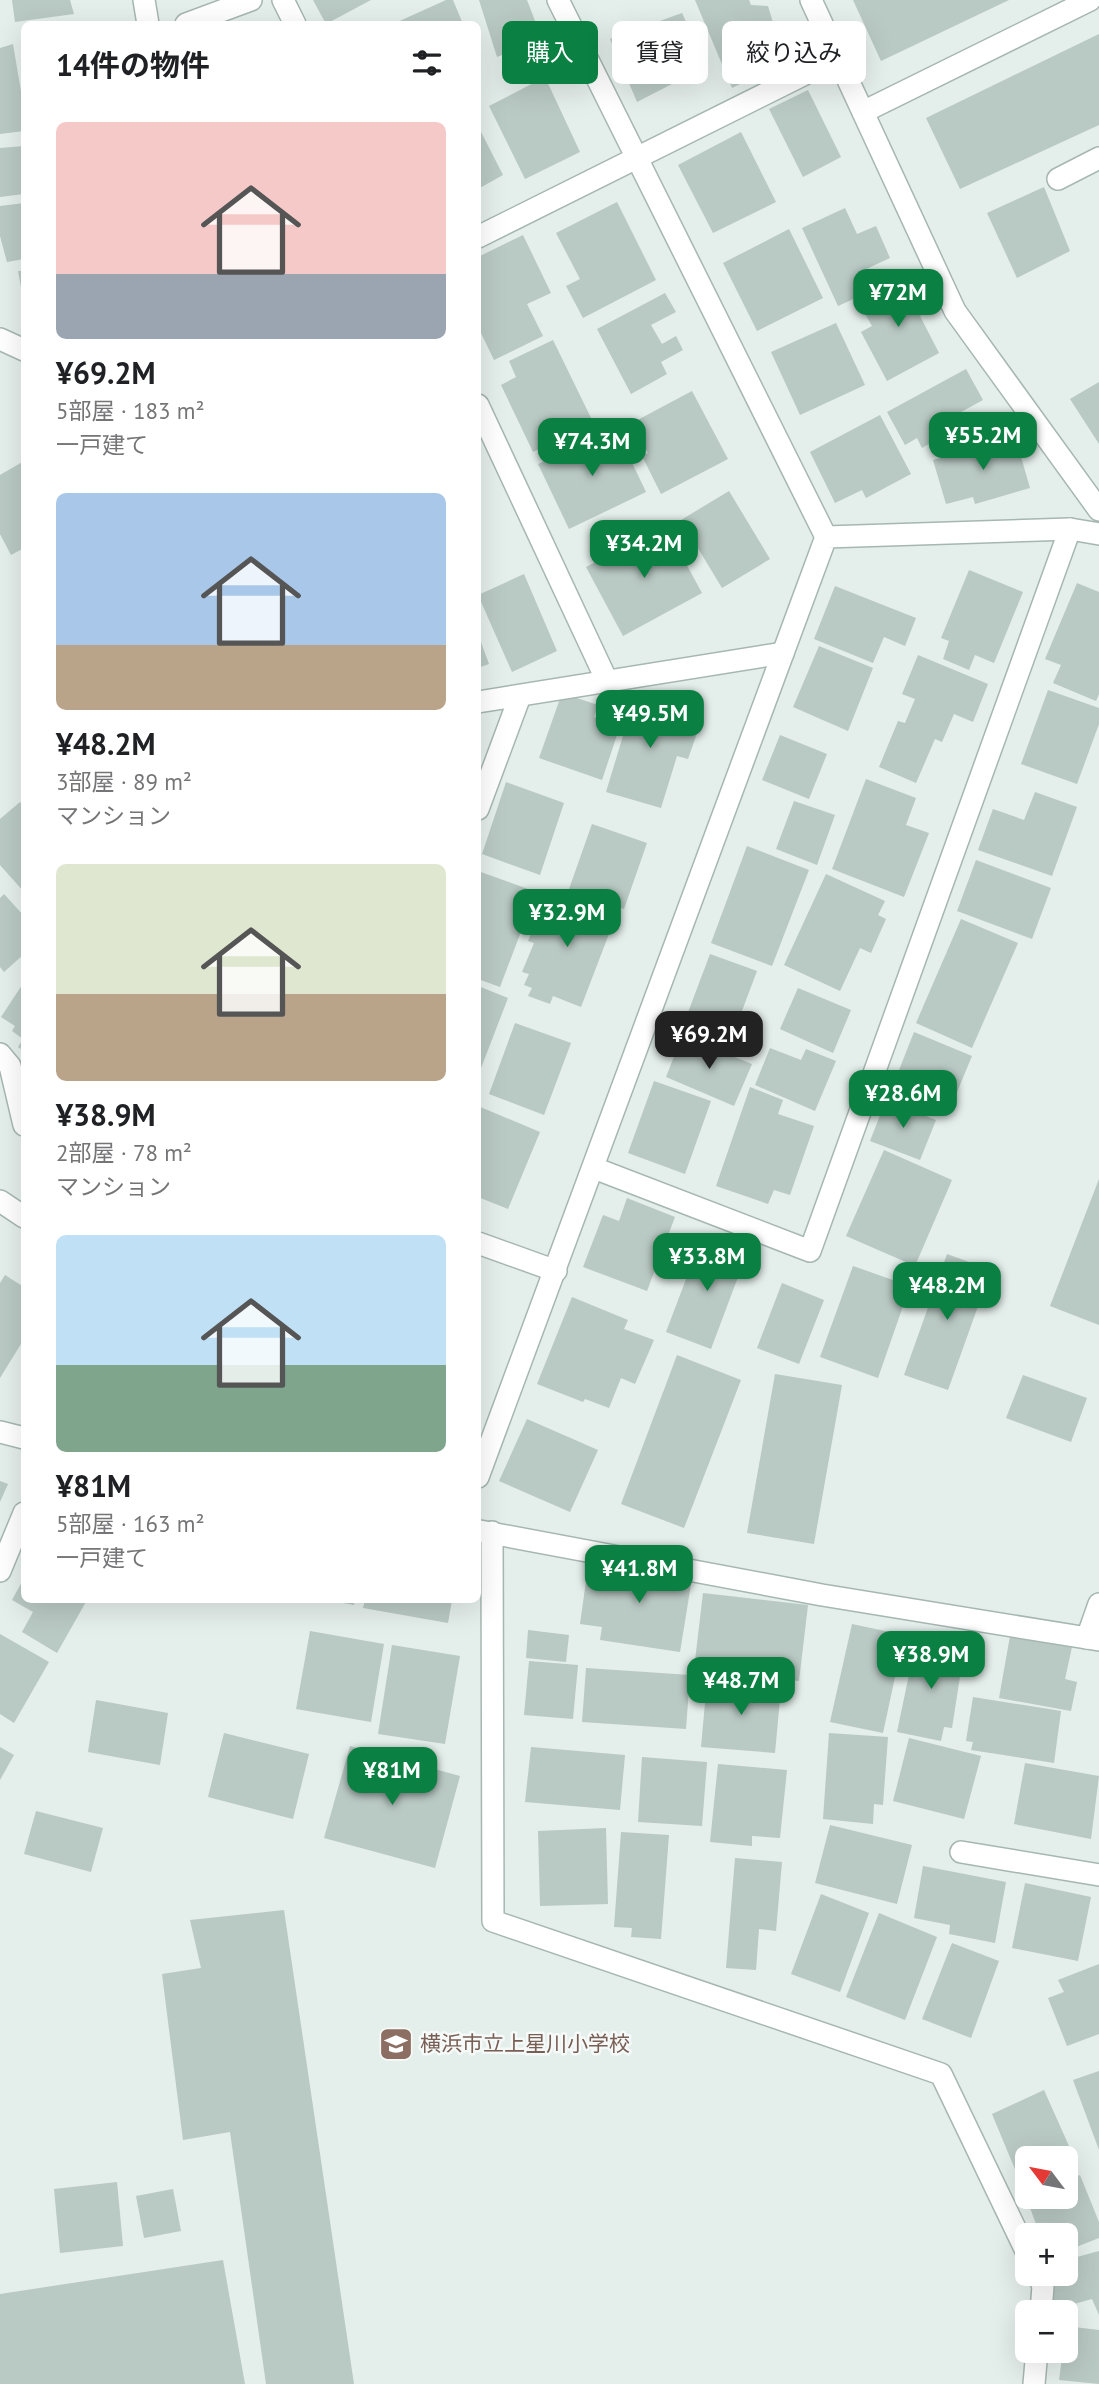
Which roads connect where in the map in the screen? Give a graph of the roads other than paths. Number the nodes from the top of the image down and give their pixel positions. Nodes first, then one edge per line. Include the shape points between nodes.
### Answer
1 (144, 0) edge
2 (251, 0) edge
3 (283, 0) edge
4 (558, 0) edge
5 (811, 0) edge
6 (1090, 0) edge
7 (148, 21) edge
8 (194, 21) edge
9 (294, 21) edge
10 (820, 21) edge
11 (785, 84) edge
12 (850, 84) edge
13 (863, 112) junction
14 (1099, 158) edge
15 (635, 159) junction
16 (1058, 178) dead end
17 (481, 236) edge
18 (0, 339) edge
19 (21, 349) edge
20 (481, 411) edge
21 (1099, 510) edge
22 (1070, 528) junction
23 (1099, 534) edge
24 (826, 537) junction
25 (783, 653) junction
26 (607, 681) junction
27 (520, 696) junction
28 (481, 702) edge
29 (481, 801) edge
30 (0, 1054) edge
31 (21, 1112) edge
32 (594, 1168) junction
33 (0, 1201) edge
34 (21, 1215) edge
35 (481, 1243) edge
36 (556, 1271) junction
37 (0, 1432) edge
38 (21, 1437) edge
39 (481, 1469) edge
40 (21, 1520) edge
41 (485, 1532) edge
42 (0, 1571) edge
43 (1099, 1604) edge
44 (1093, 1639) edge
45 (961, 1852) dead end
46 (1099, 1875) edge
47 (1015, 2228) edge
48 (1036, 2363) edge
49 (1034, 2384) edge

1 - 7 street
2 - 8 street
3 - 9 street
4 - 15 street
5 - 10 street
6 - 13 street
11 - 15 street
12 - 13 street
13 - 21 street via 956,311
14 - 16 street
15 - 17 street
15 - 24 street
18 - 19 street
20 - 26 street
22 - 23 street
22 - 24 street
22 - 32 street via 810,1251
24 - 25 street
25 - 26 street
25 - 32 street
26 - 27 street
27 - 28 street
27 - 29 street
30 - 31 street via 10,1066
32 - 36 street
33 - 34 street
35 - 36 street
36 - 39 street
37 - 38 street
40 - 42 street
41 - 44 street via 822,1595
41 - 47 street via 493,1921 941,2074
43 - 44 street
45 - 46 street
48 - 49 street

